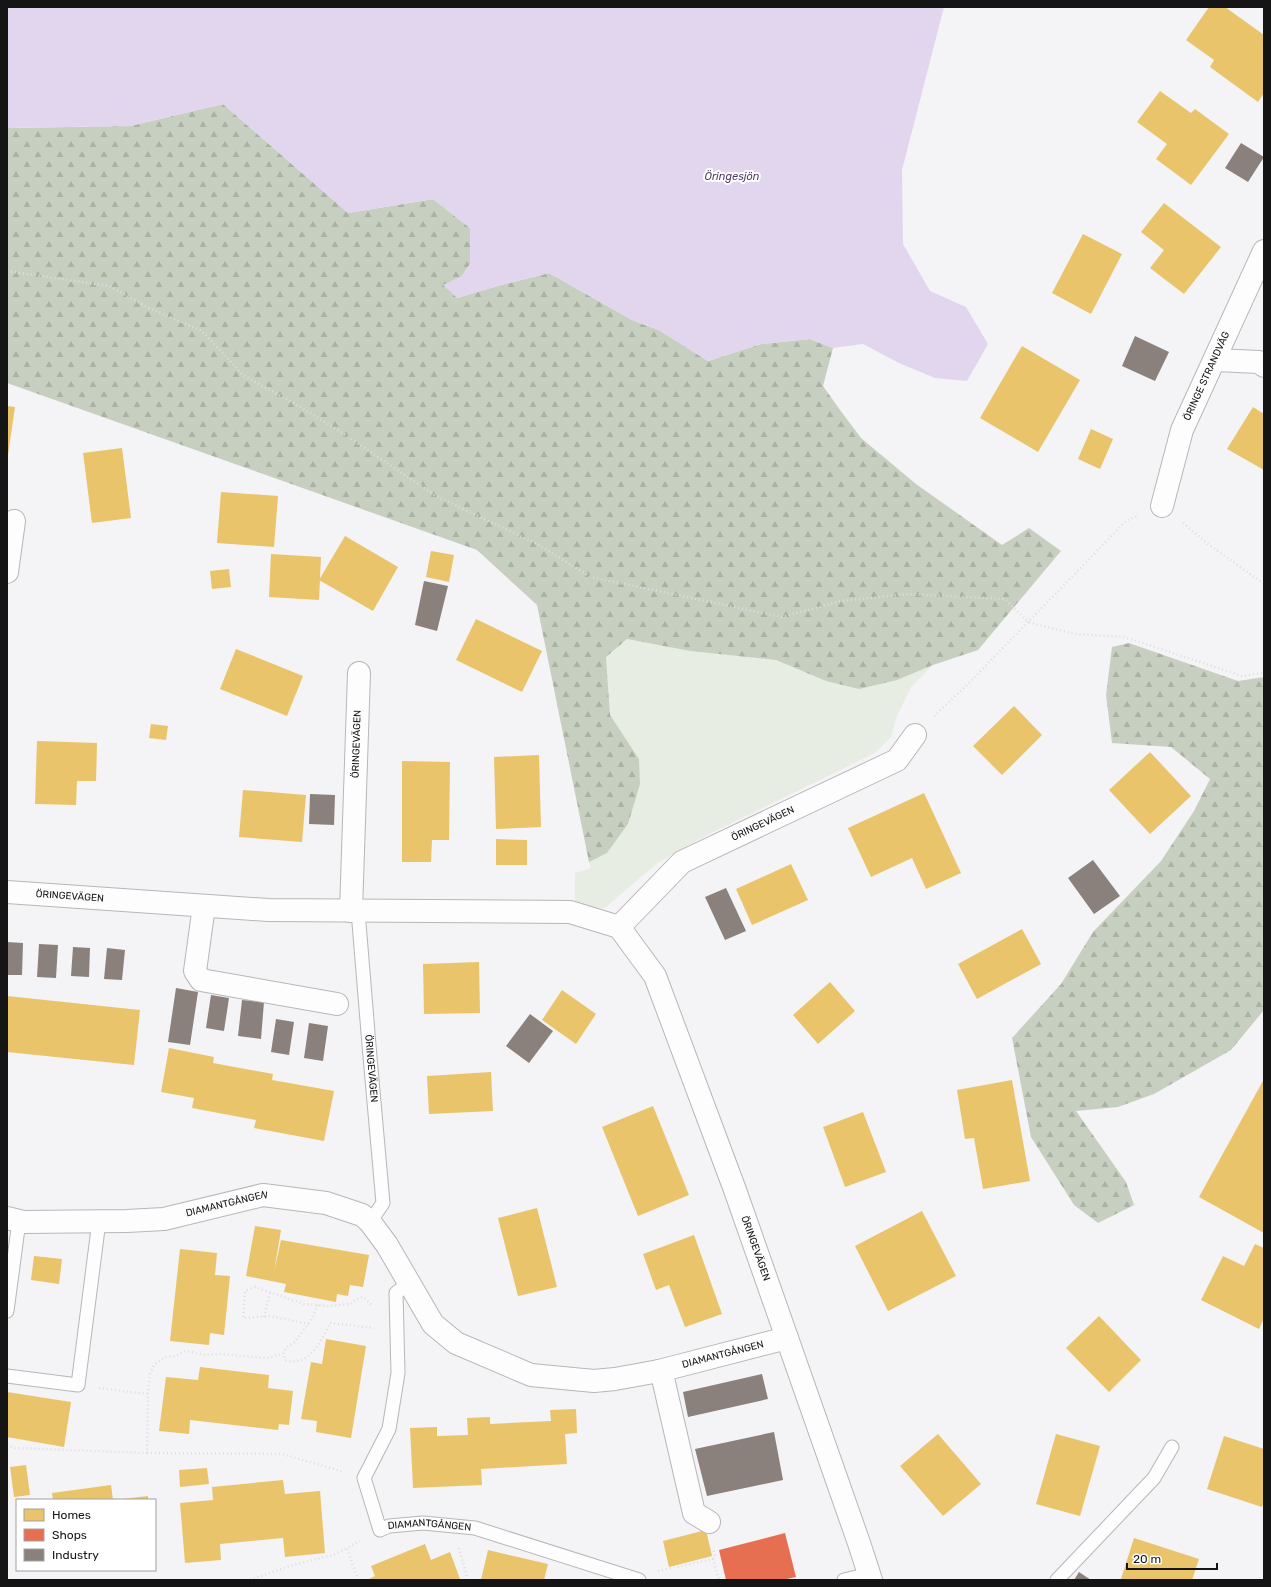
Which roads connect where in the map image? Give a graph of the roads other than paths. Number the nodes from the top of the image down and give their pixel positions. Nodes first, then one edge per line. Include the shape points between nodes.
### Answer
1 (1264, 251) edge
2 (1216, 360) junction
3 (1264, 366) edge
4 (1162, 506) road end
5 (14, 521) dead end
6 (7, 572) edge
7 (359, 673) dead end
8 (915, 735) road end
9 (7, 892) edge
10 (204, 906) junction
11 (355, 911) junction
12 (619, 927) junction
13 (337, 1004) dead end
14 (13, 1219) edge
15 (99, 1221) junction
16 (370, 1222) junction
17 (409, 1283) junction
18 (7, 1311) edge
19 (787, 1338) junction
20 (660, 1371) junction
21 (7, 1376) edge
22 (1172, 1447) dead end
23 (709, 1522) dead end
24 (870, 1577) edge
25 (639, 1580) edge
26 (844, 1580) edge
27 (1057, 1580) edge

1 - 2 street, ÖRINGE STRANDVÄG
2 - 3 street via 1259,362
2 - 4 street, ÖRINGE STRANDVÄG via 1182,430
5 - 6 street
7 - 11 street, ÖRINGEVÄGEN
8 - 12 street, ÖRINGEVÄGEN via 896,760 682,862
9 - 10 street, ÖRINGEVÄGEN
10 - 11 street, ÖRINGEVÄGEN
10 - 13 street via 195,971 201,980
11 - 12 street, ÖRINGEVÄGEN via 570,912
11 - 16 lane, ÖRINGEVÄGEN via 383,1203
12 - 19 street, ÖRINGEVÄGEN via 654,976 735,1190
14 - 15 street, DIAMANTGÅNGEN
14 - 18 lane
15 - 16 street, DIAMANTGÅNGEN via 164,1219 263,1195 326,1203 362,1215
15 - 21 lane via 78,1385
16 - 17 street, DIAMANTGÅNGEN via 388,1245
17 - 20 street, DIAMANTGÅNGEN via 433,1324 456,1343 531,1375 594,1381
17 - 25 lane, DIAMANTGÅNGEN via 396,1293 398,1374 389,1429 364,1478 380,1530 389,1526 423,1523 475,1528
19 - 20 street, DIAMANTGÅNGEN
19 - 24 street, ÖRINGEVÄGEN
20 - 23 street via 694,1513
22 - 27 lane via 1154,1478
24 - 26 lane

